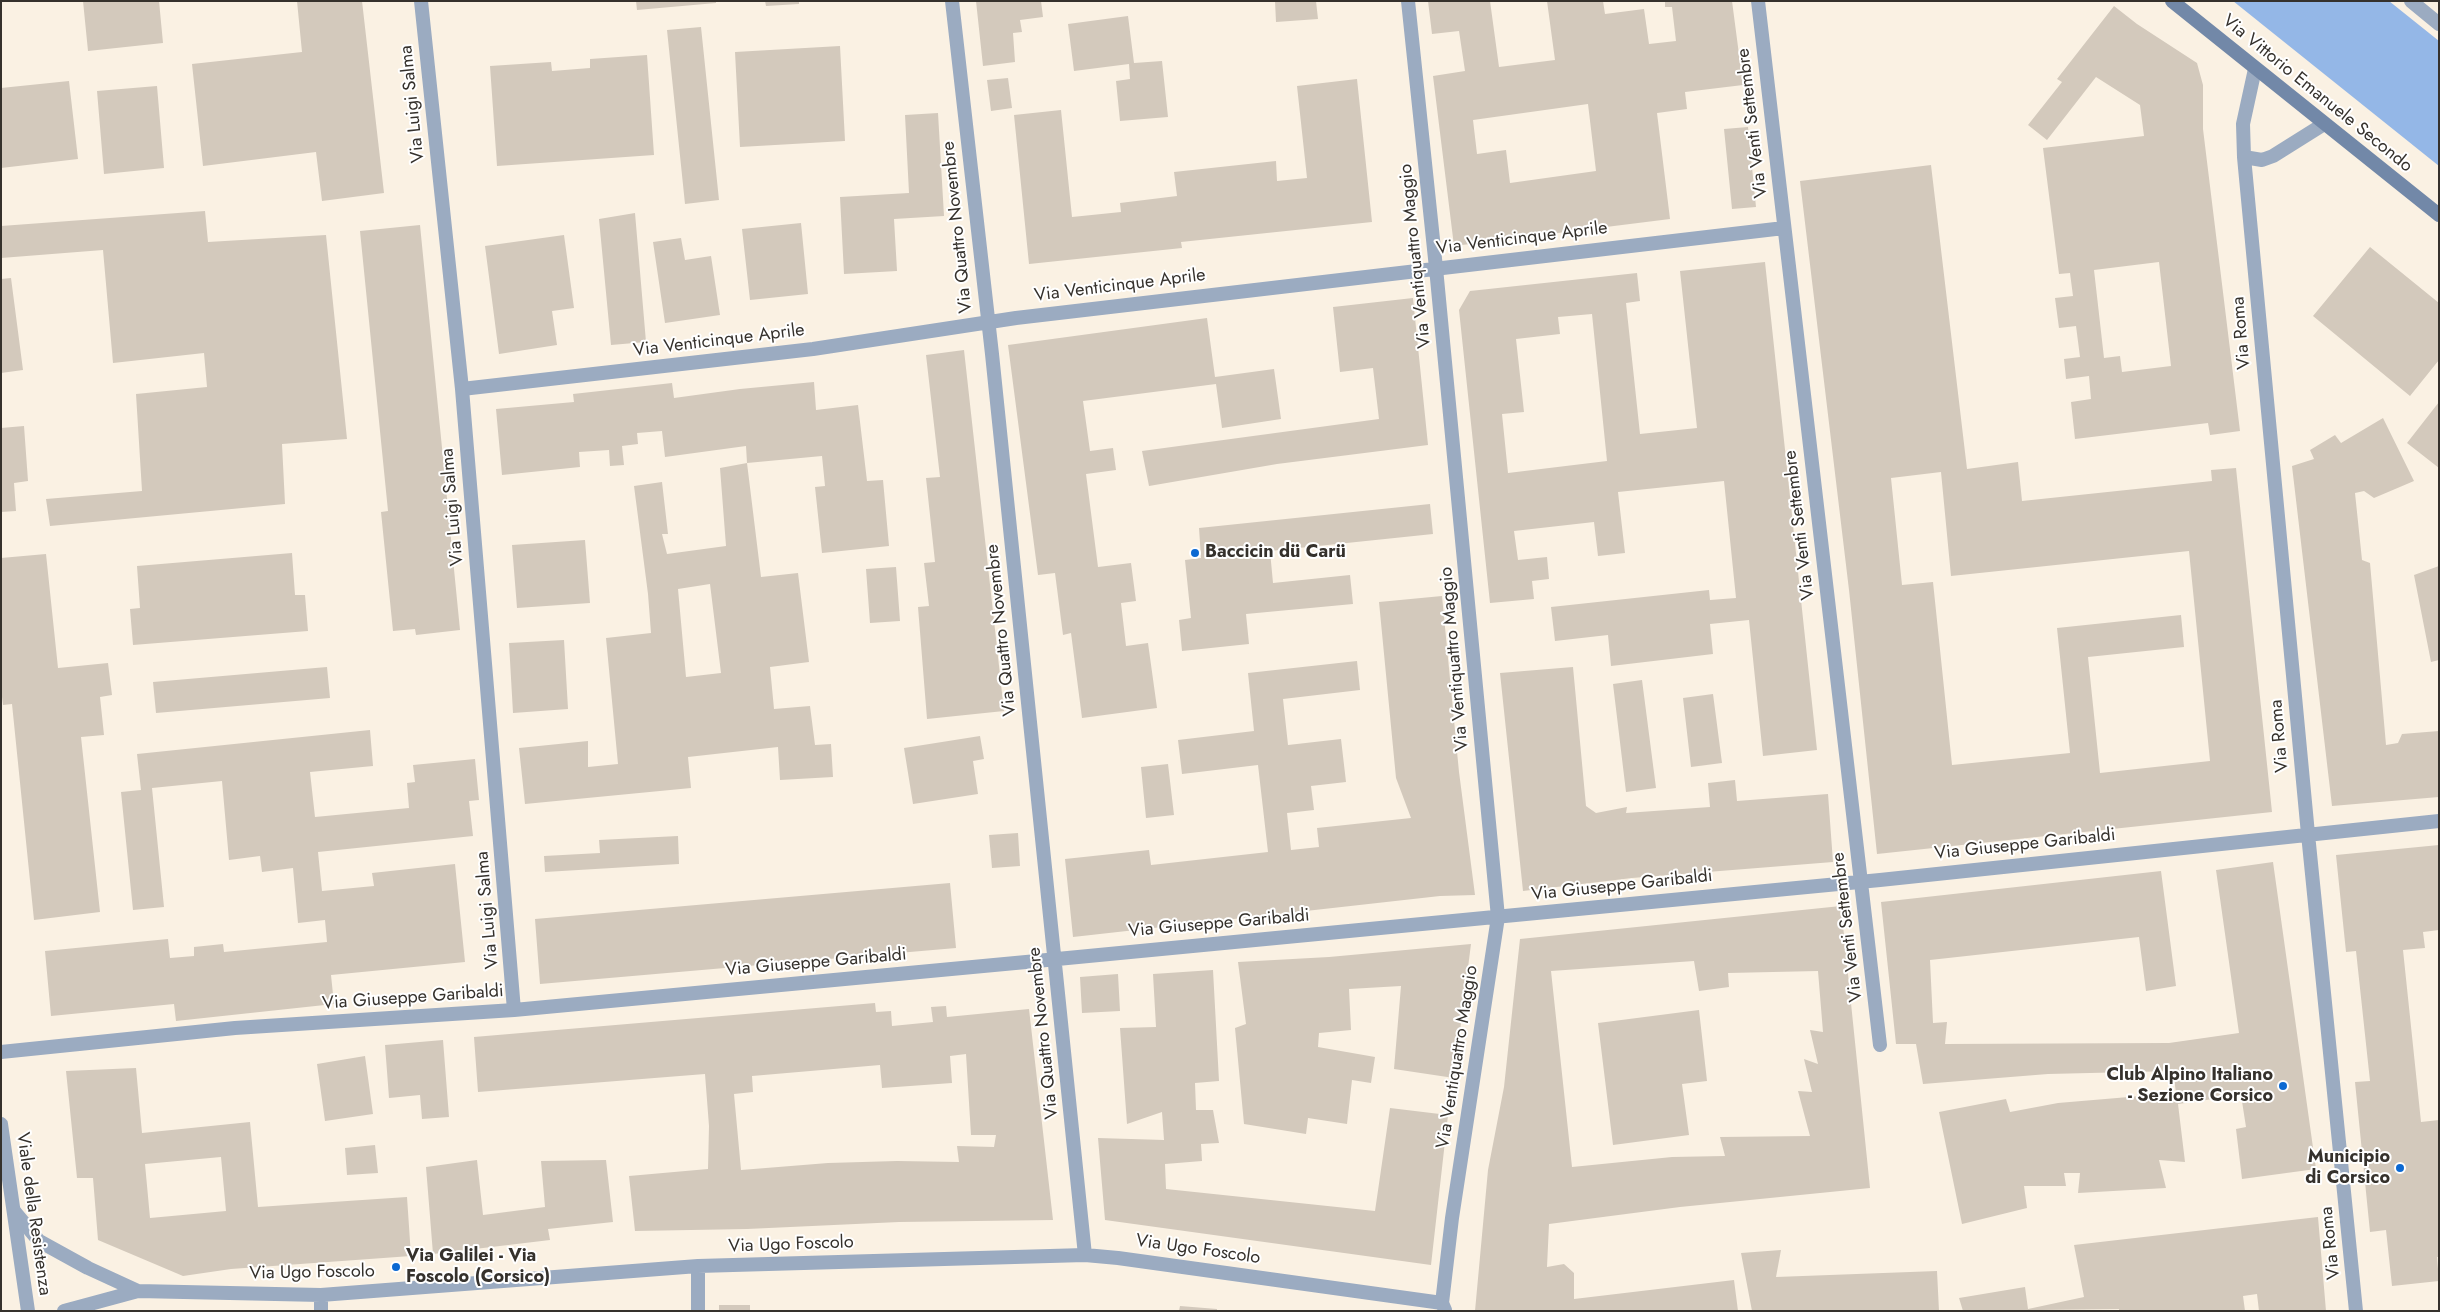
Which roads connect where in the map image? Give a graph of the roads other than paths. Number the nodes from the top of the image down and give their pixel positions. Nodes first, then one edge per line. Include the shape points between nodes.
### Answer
1 (421, 1) edge
2 (952, 1) edge
3 (1408, 1) edge
4 (1758, 1) edge
5 (2172, 1) edge
6 (2411, 1) edge
7 (2439, 24) edge
8 (2255, 68) junction
9 (2324, 124) junction
10 (2244, 157) junction
11 (2439, 215) edge
12 (1784, 228) junction
13 (1436, 268) junction
14 (987, 323) junction
15 (462, 389) junction
16 (2439, 821) edge
17 (2308, 834) junction
18 (1863, 881) junction
19 (1498, 917) junction
20 (1054, 958) junction
21 (514, 1010) junction
22 (1880, 1045) dead end
23 (1, 1052) edge
24 (1, 1124) edge
25 (14, 1210) junction
26 (1085, 1255) junction
27 (698, 1266) junction
28 (138, 1291) junction
29 (321, 1295) junction
30 (1444, 1307) edge
31 (28, 1311) edge
32 (64, 1311) edge
33 (321, 1311) edge
34 (698, 1311) edge
35 (2356, 1311) edge

1 - 15 street, Via Luigi Salma
2 - 14 street, Via Quattro Novembre
3 - 13 street, Via Ventiquattro Maggio
4 - 12 street, Via Venti Settembre
5 - 8 main road, Via Vittorio Emanuele Secondo
6 - 7 street
8 - 9 main road, Via Vittorio Emanuele Secondo
8 - 10 street, Via Roma via 2243,124
9 - 10 street via 2273,156 2254,160
9 - 11 main road, Via Vittorio Emanuele Secondo
10 - 17 street, Via Roma
12 - 13 street, Via Venticinque Aprile
12 - 18 street, Via Venti Settembre
13 - 14 street, Via Venticinque Aprile
13 - 19 street, Via Ventiquattro Maggio
14 - 15 street, Via Venticinque Aprile via 813,349
14 - 20 street, Via Quattro Novembre
15 - 21 street, Via Luigi Salma
16 - 17 street, Via Giuseppe Garibaldi
17 - 18 street, Via Giuseppe Garibaldi
17 - 35 street, Via Roma
18 - 19 street, Via Giuseppe Garibaldi
18 - 22 street, Via Venti Settembre
19 - 20 street, Via Giuseppe Garibaldi
19 - 30 street, Via Ventiquattro Maggio via 1452,1218
20 - 21 street, Via Giuseppe Garibaldi
20 - 26 street, Via Quattro Novembre
21 - 23 street, Via Giuseppe Garibaldi via 235,1028
24 - 25 street, Viale della Resistenza
25 - 28 street, Via Ugo Foscolo via 39,1241
25 - 31 street, Viale della Resistenza
26 - 27 street, Via Ugo Foscolo
26 - 30 street, Via Ugo Foscolo
27 - 29 street, Via Ugo Foscolo
27 - 34 street
28 - 29 street, Via Ugo Foscolo
28 - 32 street, Via Ugo Foscolo
29 - 33 street

